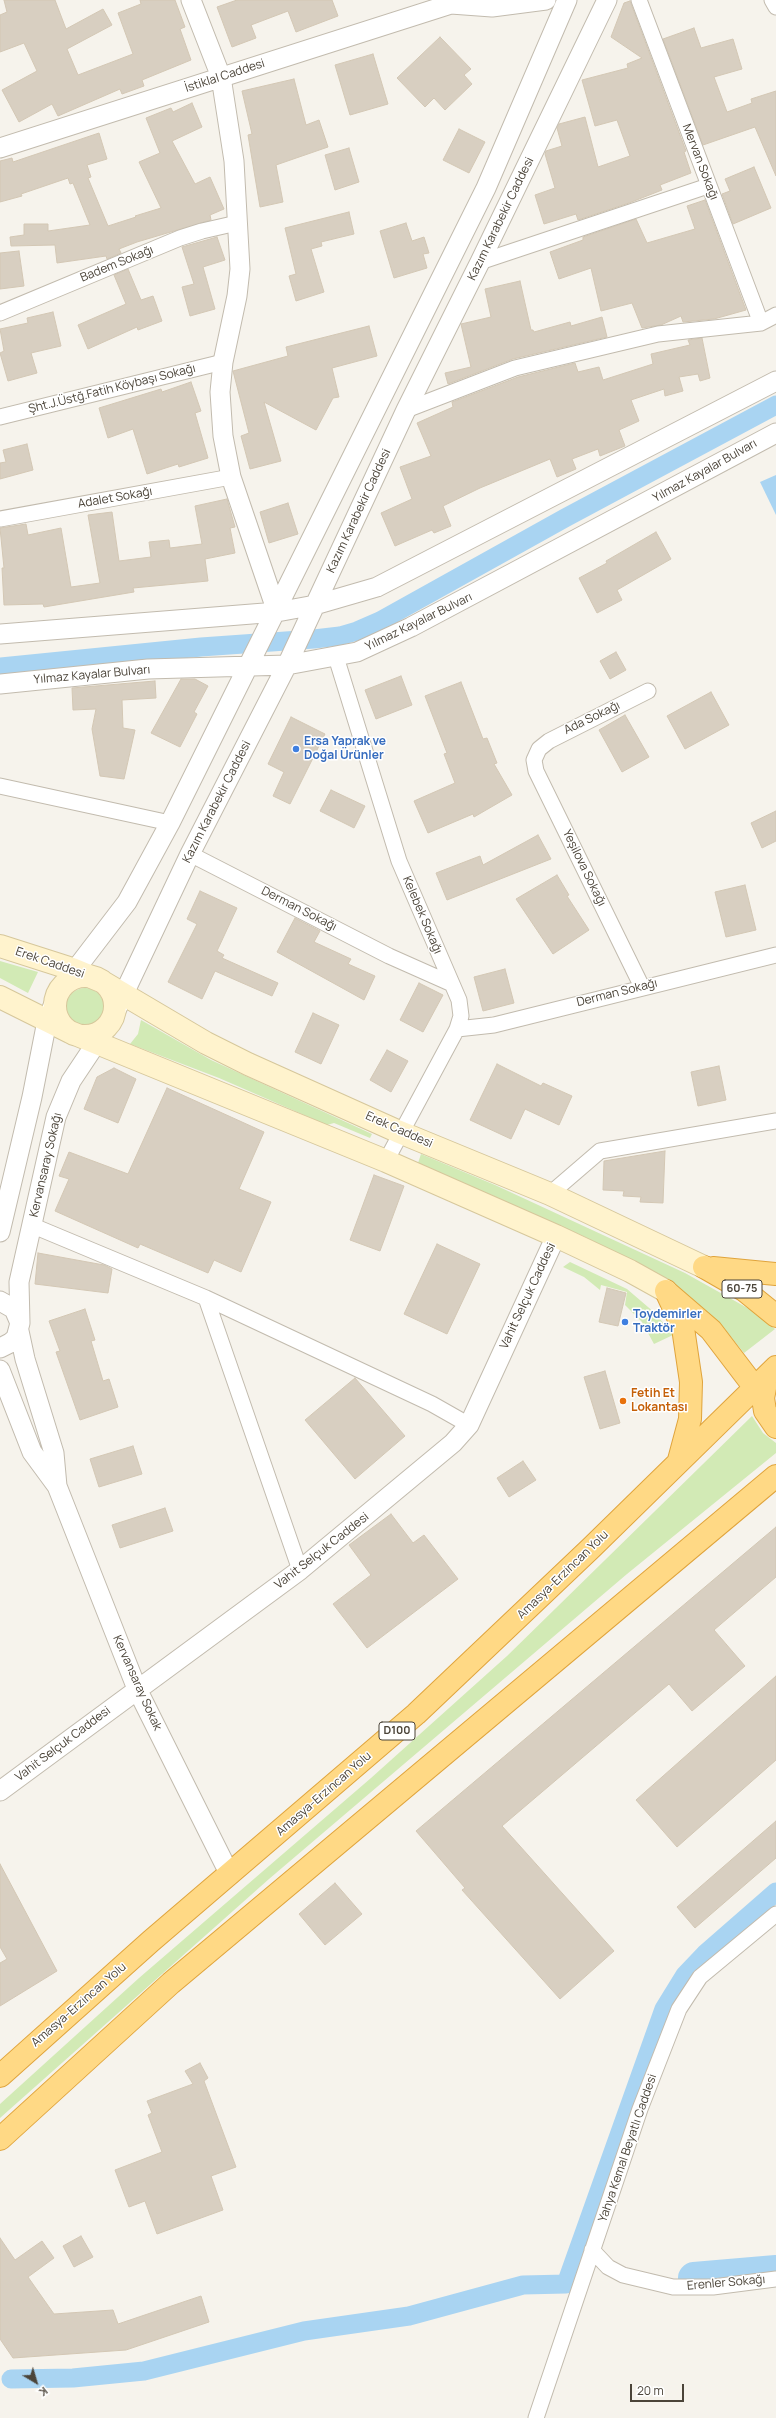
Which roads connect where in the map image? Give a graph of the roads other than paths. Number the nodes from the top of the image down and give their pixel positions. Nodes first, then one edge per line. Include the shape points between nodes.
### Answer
1 (192, 0) edge
2 (546, 0) edge
3 (567, 0) edge
4 (607, 0) edge
5 (639, 0) edge
6 (772, 0) edge
7 (452, 1) edge
8 (776, 7) edge
9 (221, 77) junction
10 (0, 148) edge
11 (708, 186) junction
12 (237, 223) junction
13 (480, 262) junction
14 (0, 313) edge
15 (776, 315) edge
16 (762, 323) junction
17 (223, 362) junction
18 (776, 381) edge
19 (406, 410) junction
20 (0, 417) edge
21 (776, 433) edge
22 (231, 477) junction
23 (0, 519) edge
24 (316, 605) junction
25 (277, 612) junction
26 (0, 634) edge
27 (336, 657) junction
28 (250, 664) junction
29 (287, 665) junction
30 (0, 684) edge
31 (648, 691) dead end
32 (538, 749) joint
33 (0, 786) edge
34 (170, 823) junction
35 (190, 854) junction
36 (0, 946) edge
37 (776, 955) edge
38 (75, 970) junction
39 (100, 981) junction
40 (452, 984) junction
41 (642, 987) junction
42 (59, 991) junction
43 (124, 993) junction
44 (0, 997) edge
45 (47, 1021) junction
46 (111, 1021) junction
47 (457, 1029) junction
48 (70, 1032) junction
49 (97, 1043) junction
50 (776, 1121) edge
51 (402, 1132) junction
52 (386, 1161) junction
53 (550, 1194) junction
54 (31, 1225) junction
55 (0, 1232) edge
56 (556, 1236) junction
57 (704, 1267) junction
58 (776, 1274) edge
59 (666, 1291) junction
60 (206, 1298) junction
61 (0, 1301) edge
62 (776, 1316) edge
63 (19, 1327) junction
64 (0, 1348) edge
65 (776, 1367) edge
66 (0, 1370) edge
67 (759, 1392) junction
68 (469, 1425) junction
69 (776, 1428) edge
70 (679, 1460) junction
71 (776, 1476) edge
72 (57, 1486) junction
73 (300, 1570) junction
74 (137, 1689) junction
75 (0, 1791) edge
76 (230, 1875) junction
77 (776, 1914) edge
78 (0, 2076) edge
79 (0, 2139) edge
80 (592, 2250) junction
81 (776, 2279) edge
82 (536, 2418) edge

1 - 9 street
2 - 7 street, İstiklal Caddesi via 492,7
3 - 25 street via 486,188
4 - 13 street, Kazım Karabekir Caddesi
5 - 11 street, Mervan Sokağı
6 - 8 street
7 - 9 street, İstiklal Caddesi
9 - 10 street, İstiklal Caddesi
9 - 12 street via 234,161
11 - 13 street
11 - 16 street, Mervan Sokağı
12 - 14 street, Badem Sokağı via 180,238
12 - 17 street via 240,269
13 - 19 street, Kazım Karabekir Caddesi
15 - 16 street
16 - 19 street via 658,334 515,368
17 - 20 street, Şht.J.Üstğ.Fatih Köybaşı Sokağı
17 - 22 street via 221,416
18 - 24 street via 377,587
19 - 24 street, Kazım Karabekir Caddesi
21 - 27 street, Yılmaz Kayalar Bulvarı via 406,630 357,652
22 - 23 street, Adalet Sokağı
22 - 25 street
24 - 25 street
24 - 29 street, Kazım Karabekir Caddesi
25 - 26 street
25 - 28 street
27 - 29 street, Yılmaz Kayalar Bulvarı
27 - 40 street, Kelebek Sokağı via 399,861
28 - 29 street, Yılmaz Kayalar Bulvarı
28 - 30 street, Yılmaz Kayalar Bulvarı via 148,669
28 - 34 street
29 - 35 street, Kazım Karabekir Caddesi
31 - 32 street, Ada Sokağı via 564,732
32 - 41 street, Yeşilova Sokağı via 534,760 536,771
33 - 34 street
34 - 38 street via 127,902
35 - 40 street, Derman Sokağı via 388,956
35 - 43 street, Kazım Karabekir Caddesi
36 - 38 main road, Erek Caddesi / 60-75
37 - 41 street, Derman Sokağı
38 - 39 main road, Erek Caddesi / 60-75
38 - 42 street
39 - 42 main road, Erek Caddesi / 60-75 via 82,977 73,979
39 - 43 main road, Erek Caddesi / 60-75
39 - 46 main road, Erek Caddesi / 60-75 via 112,995 114,1012
40 - 47 street, Kelebek Sokağı via 459,1000 461,1016
41 - 47 street, Derman Sokağı via 494,1025
42 - 45 street
42 - 48 main road, Erek Caddesi via 56,1014 62,1026
43 - 46 street, Kazım Karabekir Caddesi
43 - 51 main road, Erek Caddesi / 60-75 via 206,1043
44 - 45 main road, Erek Caddesi
45 - 48 main road, Erek Caddesi
45 - 55 street
46 - 48 main road, Erek Caddesi via 97,1033 88,1036
46 - 49 street, Kervansaray Sokağı
47 - 51 street, Kelebek Sokağı
48 - 49 main road, Erek Caddesi
49 - 52 main road, Erek Caddesi
49 - 54 street, Kervansaray Sokağı via 81,1063 56,1116
50 - 53 street via 600,1151
51 - 52 street, Kelebek Sokağı
51 - 53 main road, Erek Caddesi / 60-75
52 - 56 main road, Erek Caddesi
53 - 57 main road, Erek Caddesi / 60-75
54 - 60 street
54 - 63 street, Kervansaray Sokağı via 19,1282
56 - 59 main road, Erek Caddesi
56 - 68 street, Vahit Selçuk Caddesi
57 - 58 highway
57 - 62 highway, 60-75 via 744,1290
59 - 67 highway via 711,1330
59 - 70 highway via 683,1328 691,1382 690,1419
60 - 68 street via 432,1404
60 - 73 street
61 - 63 street via 14,1309
63 - 64 street via 10,1343
63 - 72 street, Kervansaray Sokak via 24,1359 53,1448
65 - 67 highway, D100
66 - 72 street, Kervansaray Sokak via 32,1452
67 - 69 highway via 765,1411
67 - 70 highway, Amasya-Erzincan Yolu / D100
68 - 73 street, Vahit Selçuk Caddesi via 433,1461
70 - 76 highway, Amasya-Erzincan Yolu / D100 via 416,1714
71 - 79 highway via 171,1983
72 - 74 street, Kervansaray Sokak
73 - 74 street, Vahit Selçuk Caddesi
74 - 75 street, Vahit Selçuk Caddesi
74 - 76 street, Kervansaray Sokak
76 - 78 highway, Amasya-Erzincan Yolu / D100 via 47,2032
77 - 80 street, Yahya Kemal Beyatlı Caddesi via 700,1977 679,2009 640,2108
80 - 81 street, Erenler Sokağı via 608,2267 623,2275 673,2287 713,2287
80 - 82 street, Yahya Kemal Beyatlı Caddesi

